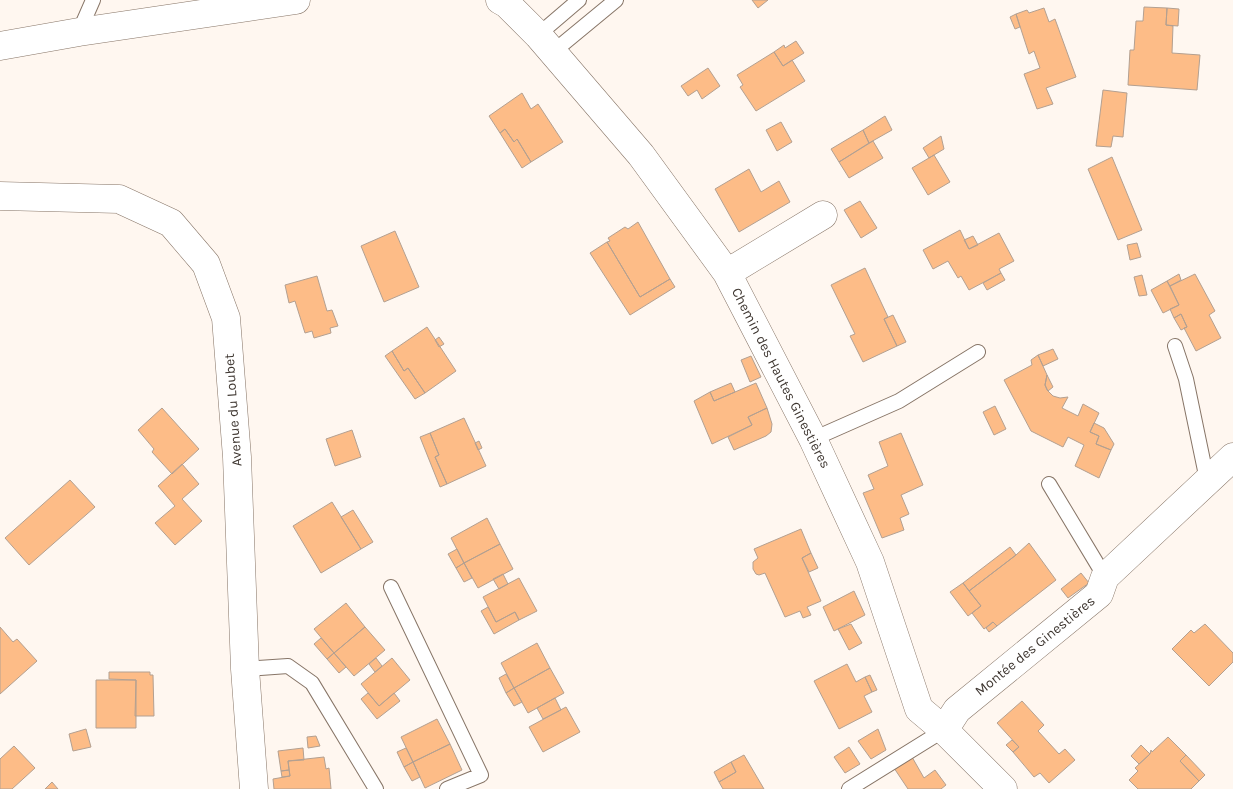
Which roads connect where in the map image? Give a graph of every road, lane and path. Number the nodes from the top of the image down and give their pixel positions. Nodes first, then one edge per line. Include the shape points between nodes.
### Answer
1 (93, 0) edge
2 (296, 0) edge
3 (500, 0) edge
4 (579, 0) edge
5 (616, 0) edge
6 (79, 32) junction
7 (546, 44) junction
8 (0, 46) edge
9 (0, 196) edge
10 (823, 214) dead end
11 (727, 272) junction
12 (1174, 346) dead end
13 (978, 352) dead end
14 (813, 439) junction
15 (1233, 457) edge
16 (1207, 480) junction
17 (1048, 484) dead end
18 (1105, 577) junction
19 (391, 587) dead end
20 (245, 668) junction
21 (944, 730) junction
22 (254, 789) edge
23 (376, 789) edge
24 (447, 789) edge
25 (848, 789) edge
26 (1003, 789) edge

1 - 6 lane
2 - 6 street
3 - 7 street, Chemin des Hautes Ginestières
4 - 7 lane
5 - 7 lane
6 - 8 street
7 - 11 street, Chemin des Hautes Ginestières via 641,155
9 - 20 street, Avenue du Loubet via 120,199 171,223 206,264 226,318
10 - 11 street
11 - 14 street, Chemin des Hautes Ginestières
12 - 16 lane via 1186,379
13 - 14 lane via 899,401
14 - 21 street, Chemin des Hautes Ginestières via 870,562 920,709
15 - 16 street, Montée des Ginestières
16 - 18 street, Montée des Ginestières
17 - 18 lane
18 - 21 street, Montée des Ginestières via 1098,594 957,710
19 - 24 lane via 481,775
20 - 22 street, Avenue du Loubet
20 - 23 lane via 288,666 312,683
21 - 25 lane
21 - 26 street, Chemin des Hautes Ginestières

